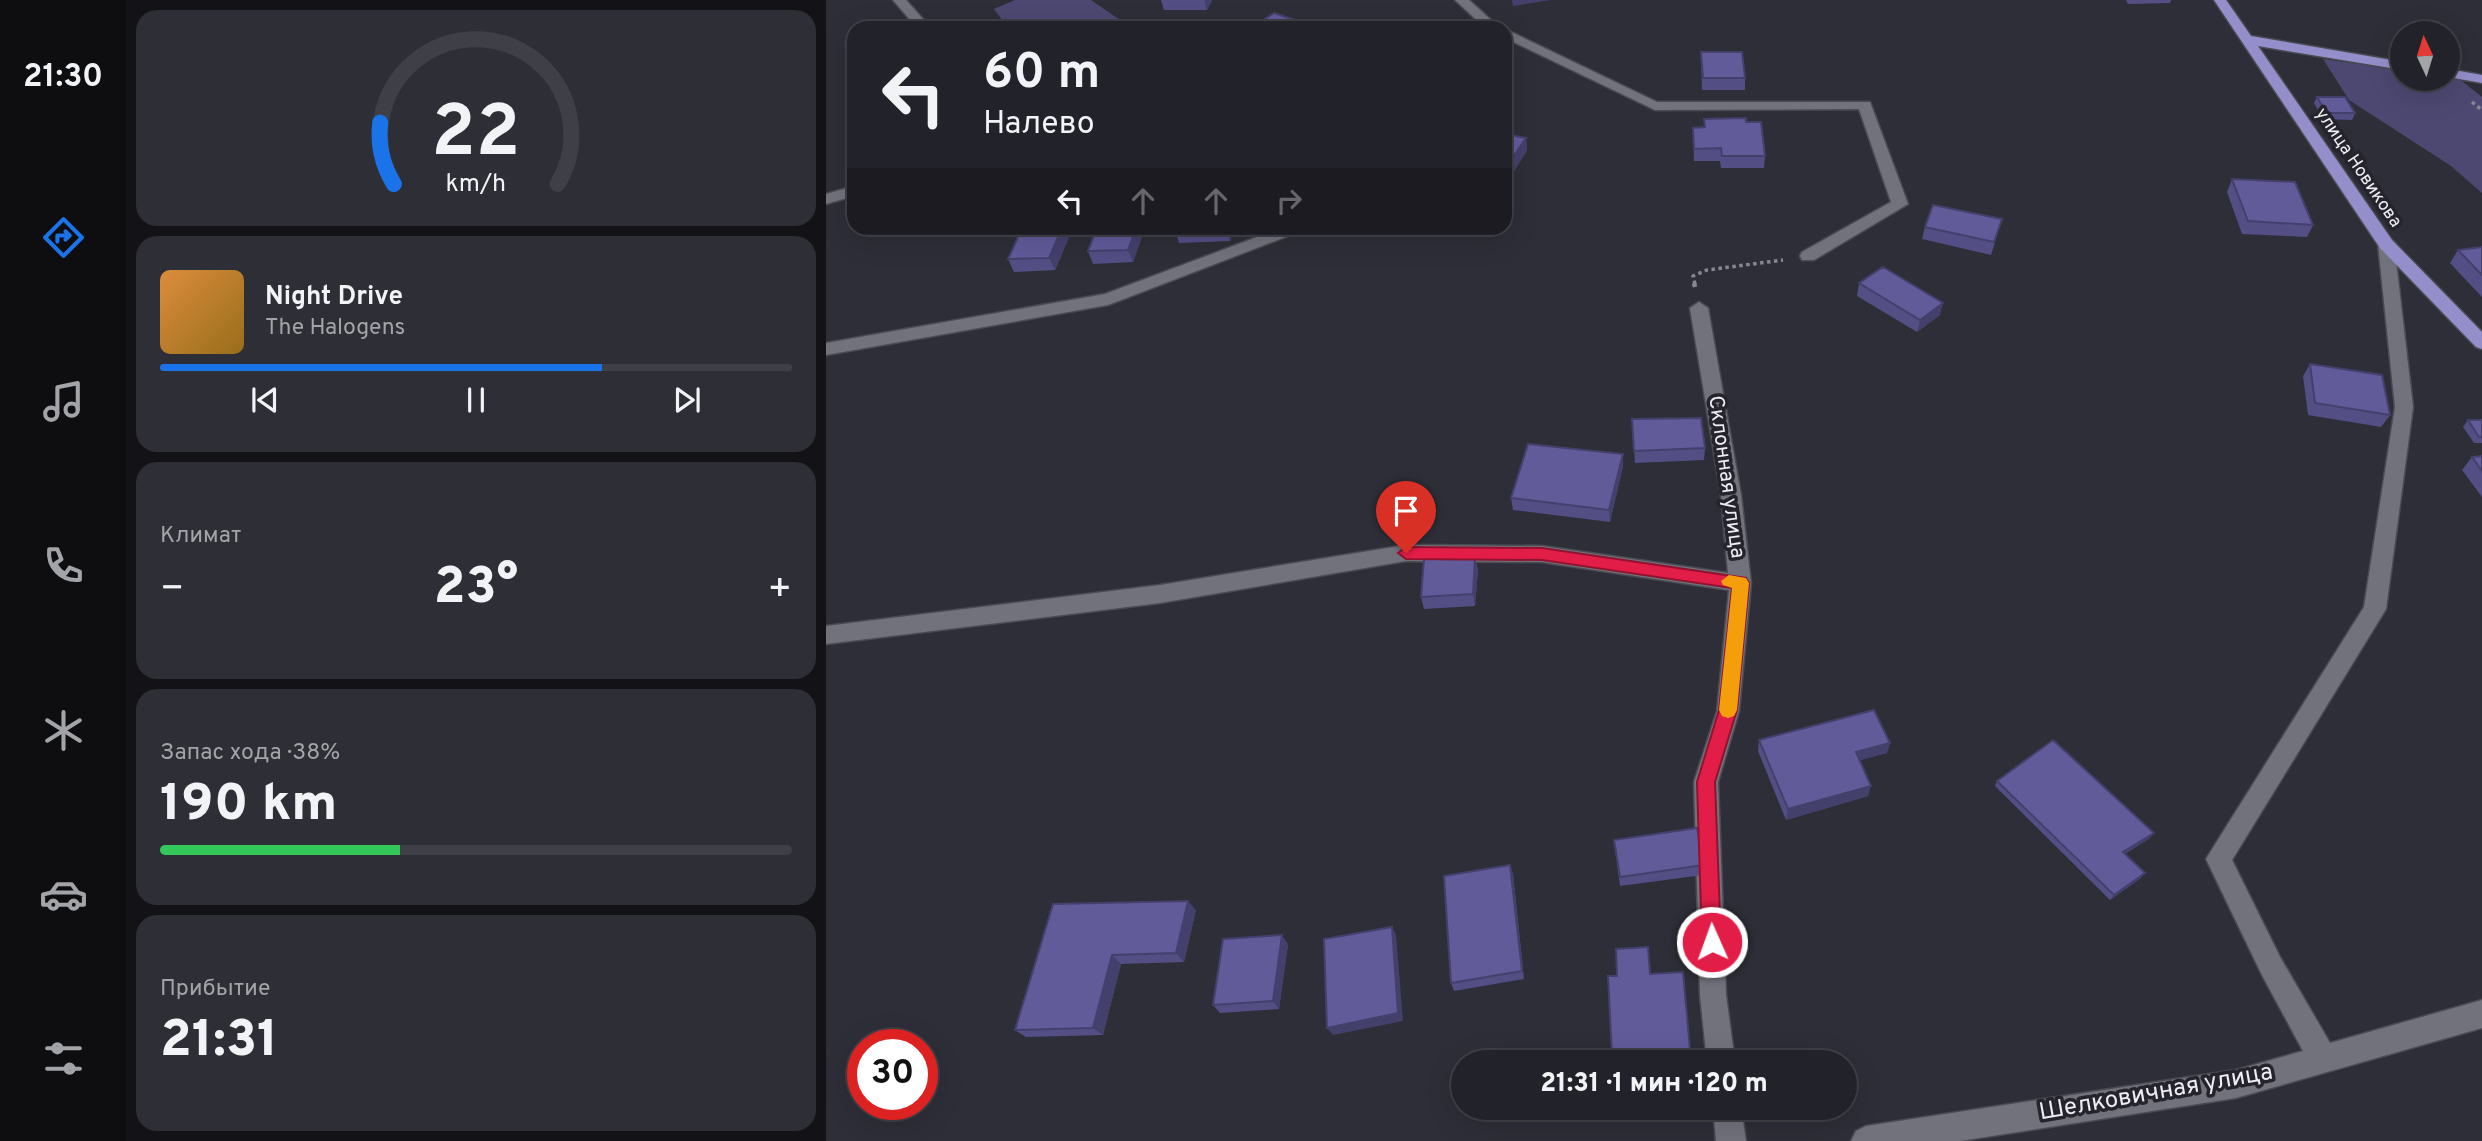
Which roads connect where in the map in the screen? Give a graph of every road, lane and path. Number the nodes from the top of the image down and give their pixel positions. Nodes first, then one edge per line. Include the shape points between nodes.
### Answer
1 (900, 0) edge
2 (1461, 0) edge
3 (2220, 0) edge
4 (918, 21) edge
5 (1482, 21) edge
6 (1512, 36) edge
7 (2249, 40) junction
8 (2390, 64) edge
9 (2460, 76) edge
10 (2482, 79) edge
11 (847, 193) edge
12 (826, 199) edge
13 (1277, 235) edge
14 (2386, 244) junction
15 (1808, 256) joint
16 (1699, 308) joint
17 (2482, 343) edge
18 (826, 349) edge
19 (1741, 583) junction
20 (826, 635) edge
21 (2482, 1014) edge
22 (1720, 1050) edge
23 (2323, 1059) junction
24 (1728, 1120) edge
25 (1731, 1141) edge
26 (1866, 1141) edge

1 - 4 street
2 - 5 street
3 - 7 main road, улица Новикова
6 - 15 street via 1655,106 1865,105 1900,204
7 - 8 main road
7 - 14 main road, улица Новикова
9 - 10 main road
11 - 12 street
13 - 18 street via 1108,299
14 - 17 main road, улица Новикова
14 - 23 street via 2404,407 2375,610 2219,859
15 - 16 path via 1707,270 1693,276
16 - 19 street, Склонная улица
19 - 20 street via 1542,554 1406,553 1160,594
19 - 22 street, Склонная улица via 1728,710 1706,782 1713,995
21 - 23 street, Шелковичная улица
23 - 26 street, Шелковичная улица via 2236,1084
24 - 25 street

